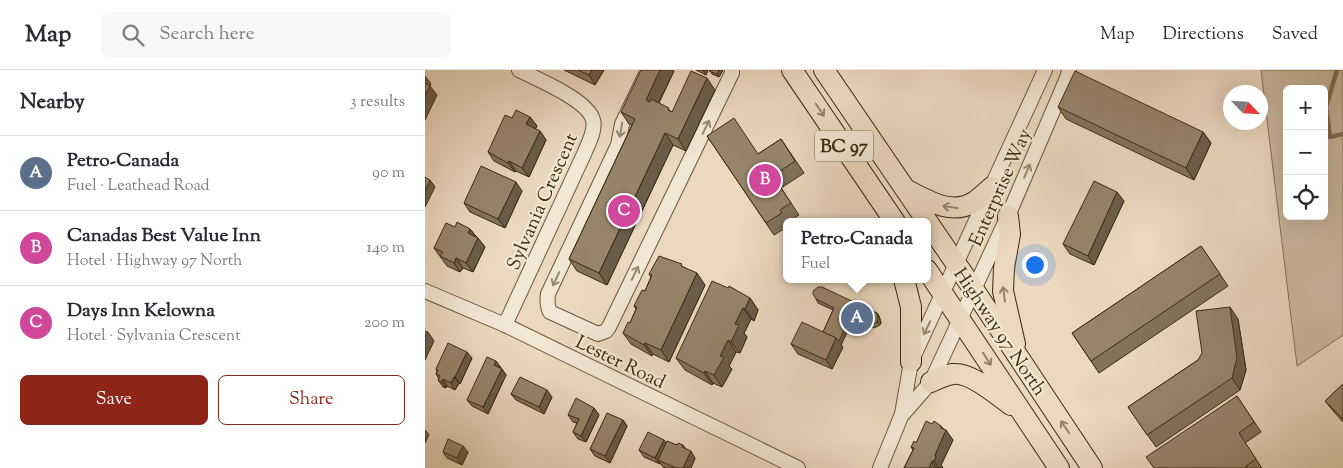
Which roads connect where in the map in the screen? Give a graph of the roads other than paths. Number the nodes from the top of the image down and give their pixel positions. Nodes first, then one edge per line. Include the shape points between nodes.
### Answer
1 (519, 70) edge
2 (648, 70) edge
3 (732, 70) edge
4 (792, 70) edge
5 (824, 70) edge
6 (1045, 70) edge
7 (1069, 70) edge
8 (993, 187) junction
9 (905, 189) junction
10 (1008, 216) junction
11 (892, 218) edge
12 (925, 218) edge
13 (931, 227) edge
14 (957, 265) junction
15 (931, 276) edge
16 (905, 283) edge
17 (974, 290) junction
18 (425, 291) edge
19 (943, 293) junction
20 (959, 318) junction
21 (505, 326) junction
22 (1019, 358) junction
23 (911, 362) junction
24 (931, 382) junction
25 (902, 414) junction
26 (1023, 415) junction
27 (798, 468) edge
28 (880, 468) edge
29 (1059, 468) edge
30 (1092, 468) edge

1 - 21 street, Sylvania Crescent via 587,108 594,121 584,154
2 -> 3 street via 622,124 618,145 548,294 547,308 551,312 598,334 609,327
4 -> 11 highway, BC 97
5 - 9 highway, Highway 97 North / BC 97
6 - 8 street, Enterprise Way
10 -> 7 street, Enterprise Way
8 -> 9 highway via 973,203 958,208 935,204
8 - 14 street, Enterprise Way
9 - 12 highway, Highway 97 North / BC 97
10 - 17 street, Enterprise Way
22 -> 10 highway via 1003,291 1010,234
13 - 14 highway, Highway 97 North / BC 97
14 - 17 highway, Highway 97 North / BC 97
14 - 19 street, Enterprise Way
15 - 19 highway, Highway 97 North
16 - 23 highway via 911,307
17 - 20 street, Enterprise Way
17 - 22 highway, Highway 97 North / BC 97
18 - 21 street, Lester Road
19 - 20 highway, Highway 97 North
19 -> 23 street, Enterprise Way
20 - 24 street, Enterprise Way
20 -> 26 highway, Highway 97 North
21 - 27 street, Lester Road
30 -> 22 highway, Highway 97 North / BC 97
23 - 25 street, Enterprise Way
24 - 25 street, Enterprise Way
24 - 26 highway via 954,374 968,377
25 - 28 street
26 - 29 highway, Highway 97 North

